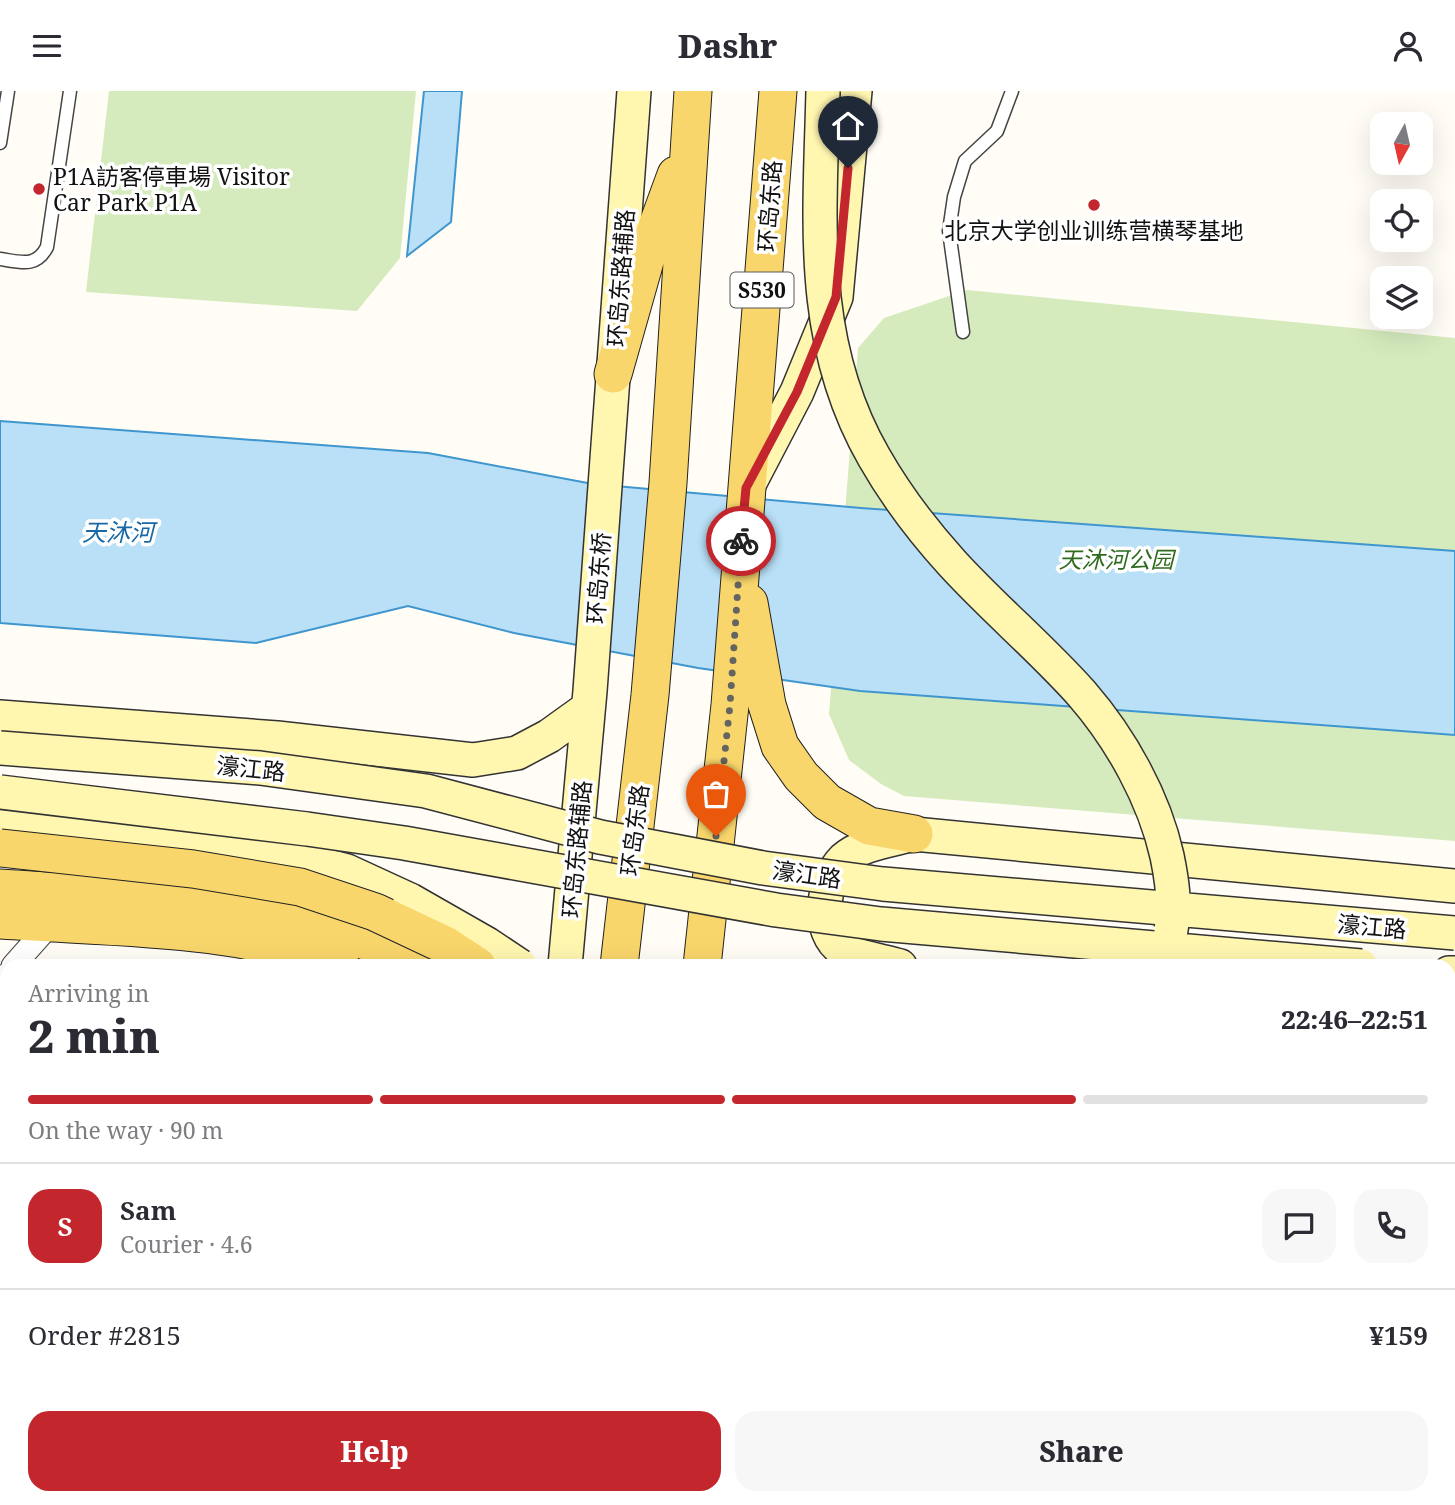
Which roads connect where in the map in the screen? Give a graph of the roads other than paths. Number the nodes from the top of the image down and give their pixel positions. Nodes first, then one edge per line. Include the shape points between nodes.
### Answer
1 (8, 91) edge
2 (71, 91) edge
3 (634, 91) edge
4 (693, 91) edge
5 (778, 91) edge
6 (823, 91) edge
7 (855, 91) edge
8 (1012, 91) edge
9 (690, 138) junction
10 (0, 143) edge
11 (0, 259) edge
12 (963, 332) dead end
13 (613, 374) junction
14 (606, 466) joint
15 (746, 488) junction
16 (740, 557) junction
17 (589, 699) junction
18 (0, 717) edge
19 (0, 748) edge
20 (0, 792) edge
21 (0, 816) edge
22 (914, 834) junction
23 (0, 848) edge
24 (1455, 885) edge
25 (0, 888) edge
26 (0, 920) edge
27 (0, 928) edge
28 (44, 931) junction
29 (1455, 933) edge
30 (19, 959) edge
31 (301, 959) edge
32 (411, 959) edge
33 (466, 959) edge
34 (510, 959) edge
35 (566, 959) edge
36 (620, 959) edge
37 (703, 959) edge
38 (874, 959) edge
39 (1164, 959) edge
40 (1282, 959) edge

1 - 10 lane
2 - 11 lane via 47,247 42,257 33,261
3 - 13 main road, 环岛东路辅路
4 - 9 main road
5 - 15 main road, 环岛东路 / S530
6 - 39 main road, bridge via 819,248 823,306 847,399 873,456 922,526 1082,695 1113,735 1162,837 1172,881 1172,925
7 - 15 main road via 836,297 797,392
8 - 12 lane via 996,131 965,161 954,197 949,231
9 - 13 main road via 647,254
9 - 36 main road, 环岛东路 via 650,695
13 - 14 main road, 环岛东路辅路
14 - 17 main road, 环岛东桥
15 - 16 main road, S530
16 - 22 main road via 767,705 780,745 801,776 827,802 869,825
16 - 37 main road, S530 via 730,705
17 - 18 main road via 549,736 517,753 473,759 277,738
17 - 35 main road, 环岛东路辅路
19 - 29 main road, 濠江路, bridge via 260,768 426,791 600,837 763,868 883,884
20 - 40 main road, 濠江路, bridge via 319,830 776,910
21 - 34 main road, bridge via 203,841 347,871 410,900
22 - 24 main road
22 - 38 main road via 872,844 844,859 830,881 827,932 844,951
23 - 33 main road, bridge via 193,869 300,887 376,912
25 - 32 main road via 231,907 341,932
26 - 31 main road via 240,939
27 - 28 main road
28 - 30 street
28 - 31 main road via 111,934

